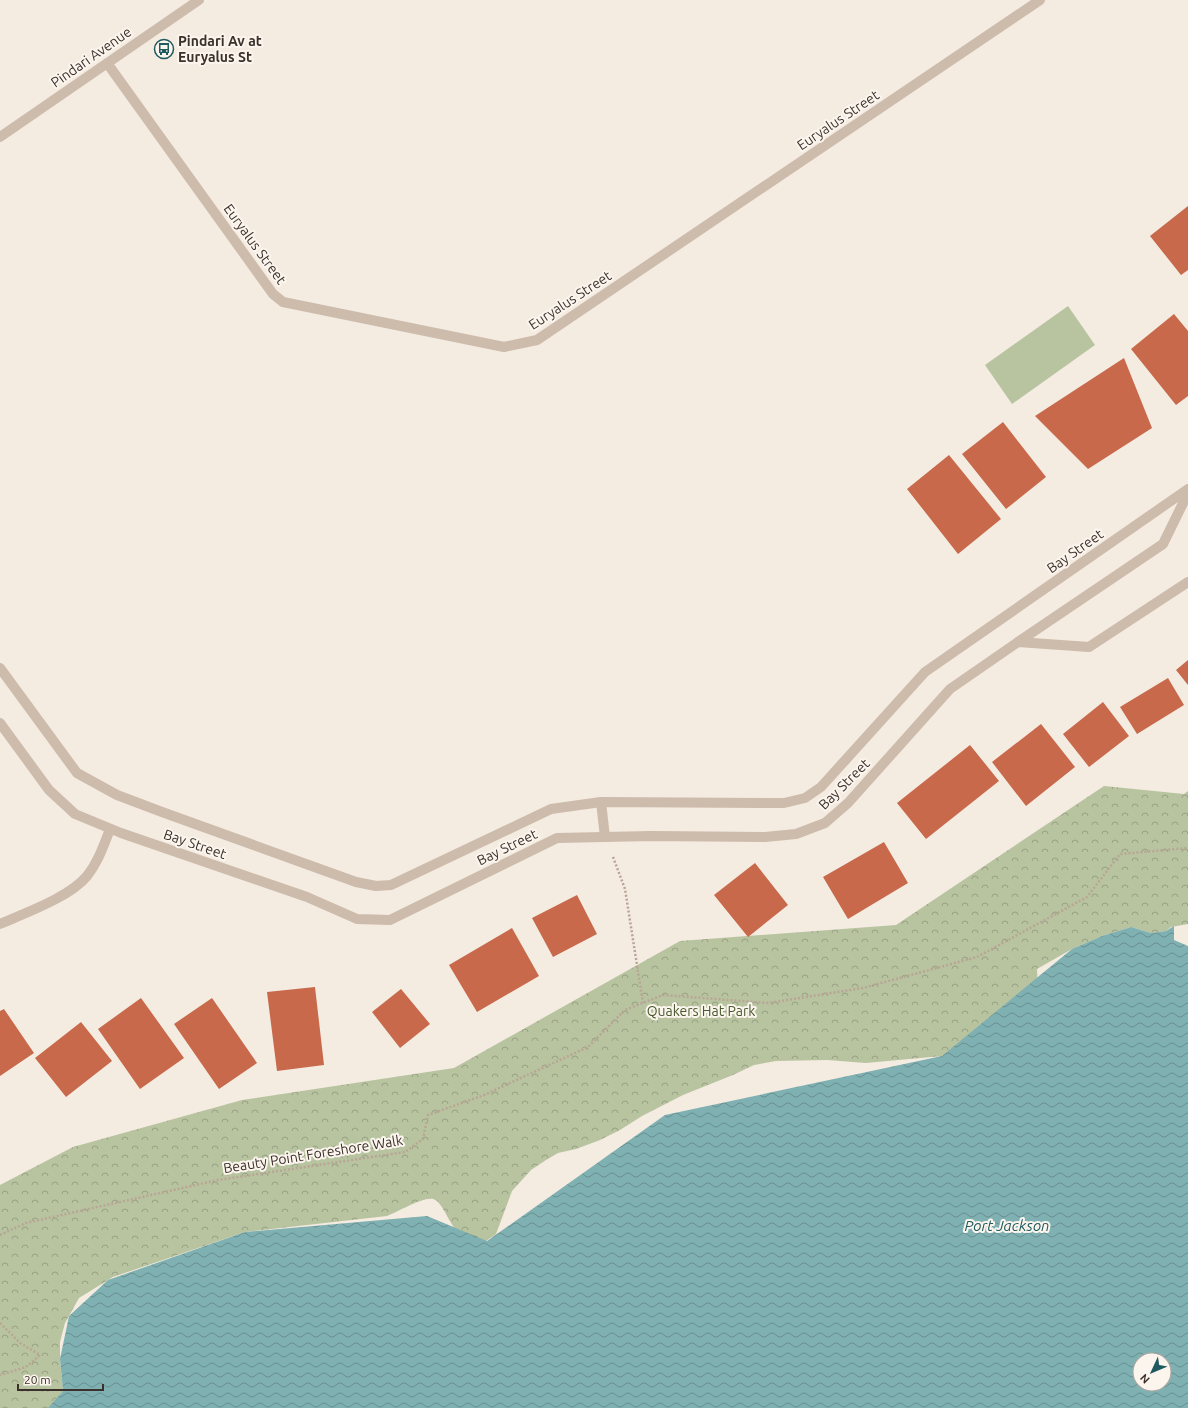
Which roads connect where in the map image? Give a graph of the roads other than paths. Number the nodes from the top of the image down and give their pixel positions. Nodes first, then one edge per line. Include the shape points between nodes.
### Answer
1 (199, 0) edge
2 (1040, 0) edge
3 (107, 63) junction
4 (0, 137) edge
5 (1188, 489) edge
6 (1188, 493) edge
7 (1188, 582) edge
8 (1018, 642) junction
9 (0, 668) edge
10 (0, 723) edge
11 (600, 802) junction
12 (110, 829) junction
13 (605, 837) junction
14 (0, 924) edge

1 - 3 street, Pindari Avenue
2 - 3 street, Euryalus Street via 537,340 504,347 283,302 272,294
3 - 4 street, Pindari Avenue
5 - 11 street, Bay Street via 925,672 821,786 806,798 784,803
6 - 8 street, Bay Street via 1163,544
7 - 8 street via 1089,647
8 - 13 street, Bay Street via 950,689 848,803 825,823 796,834 765,837
9 - 11 street, Bay Street via 77,773 117,795 356,882 376,886 391,885 551,809
10 - 12 street, Bay Street via 49,790 75,814
11 - 13 street
12 - 13 street, Bay Street via 307,897 363,920 390,920 557,838
12 - 14 street via 86,878 72,890

